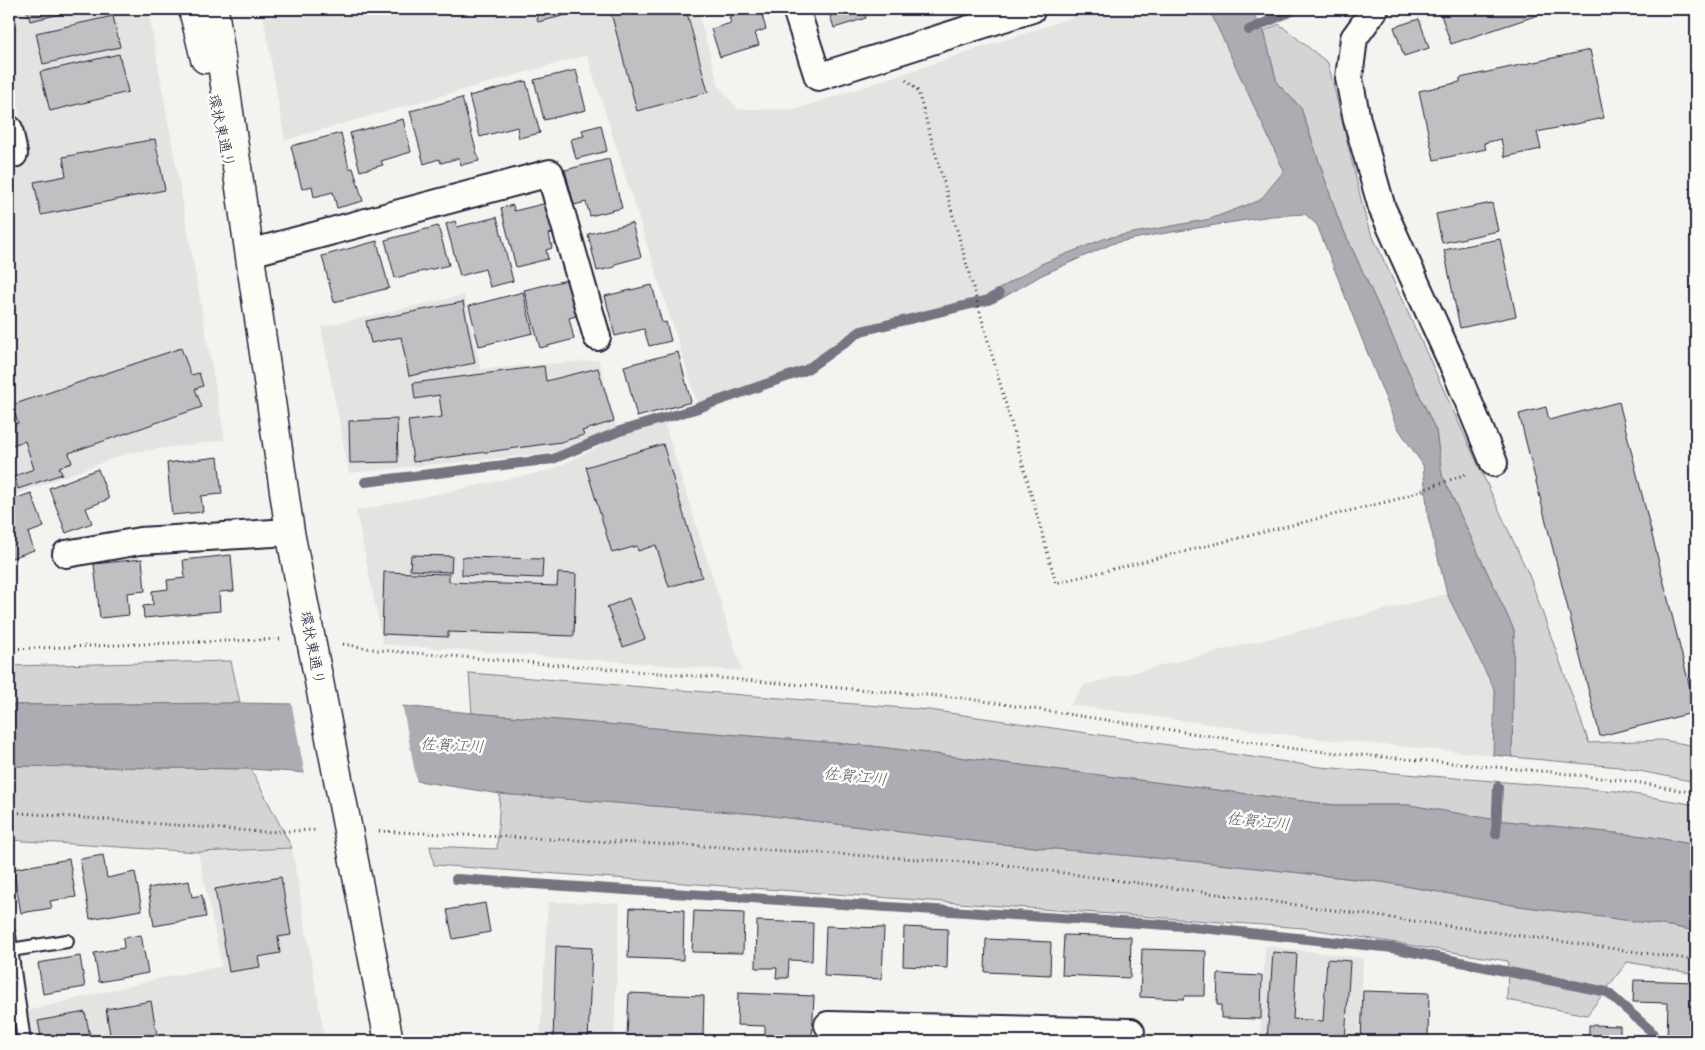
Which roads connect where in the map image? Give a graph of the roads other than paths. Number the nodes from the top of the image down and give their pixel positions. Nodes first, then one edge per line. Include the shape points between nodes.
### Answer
1 (193, 9) edge
2 (214, 9) edge
3 (796, 9) edge
4 (1032, 9) edge
5 (1375, 9) edge
6 (250, 252) junction
7 (597, 337) dead end
8 (1494, 463) dead end
9 (290, 532) junction
10 (66, 554) dead end
11 (9, 935) edge
12 (67, 941) dead end
13 (11, 950) junction
14 (828, 1025) dead end
15 (1131, 1032) dead end
16 (979, 1035) edge
17 (24, 1041) edge
18 (389, 1041) edge

1 - 6 main road, 環状東通り
2 - 6 main road, 環状東通り
3 - 4 street via 818,77
5 - 8 street via 1354,38 1349,78 1357,120 1382,208
6 - 7 street via 550,173
6 - 9 main road, 環状東通り
9 - 10 street via 140,541
9 - 18 main road, 環状東通り
11 - 13 lane
12 - 13 lane
13 - 17 lane
14 - 16 street
15 - 16 street

